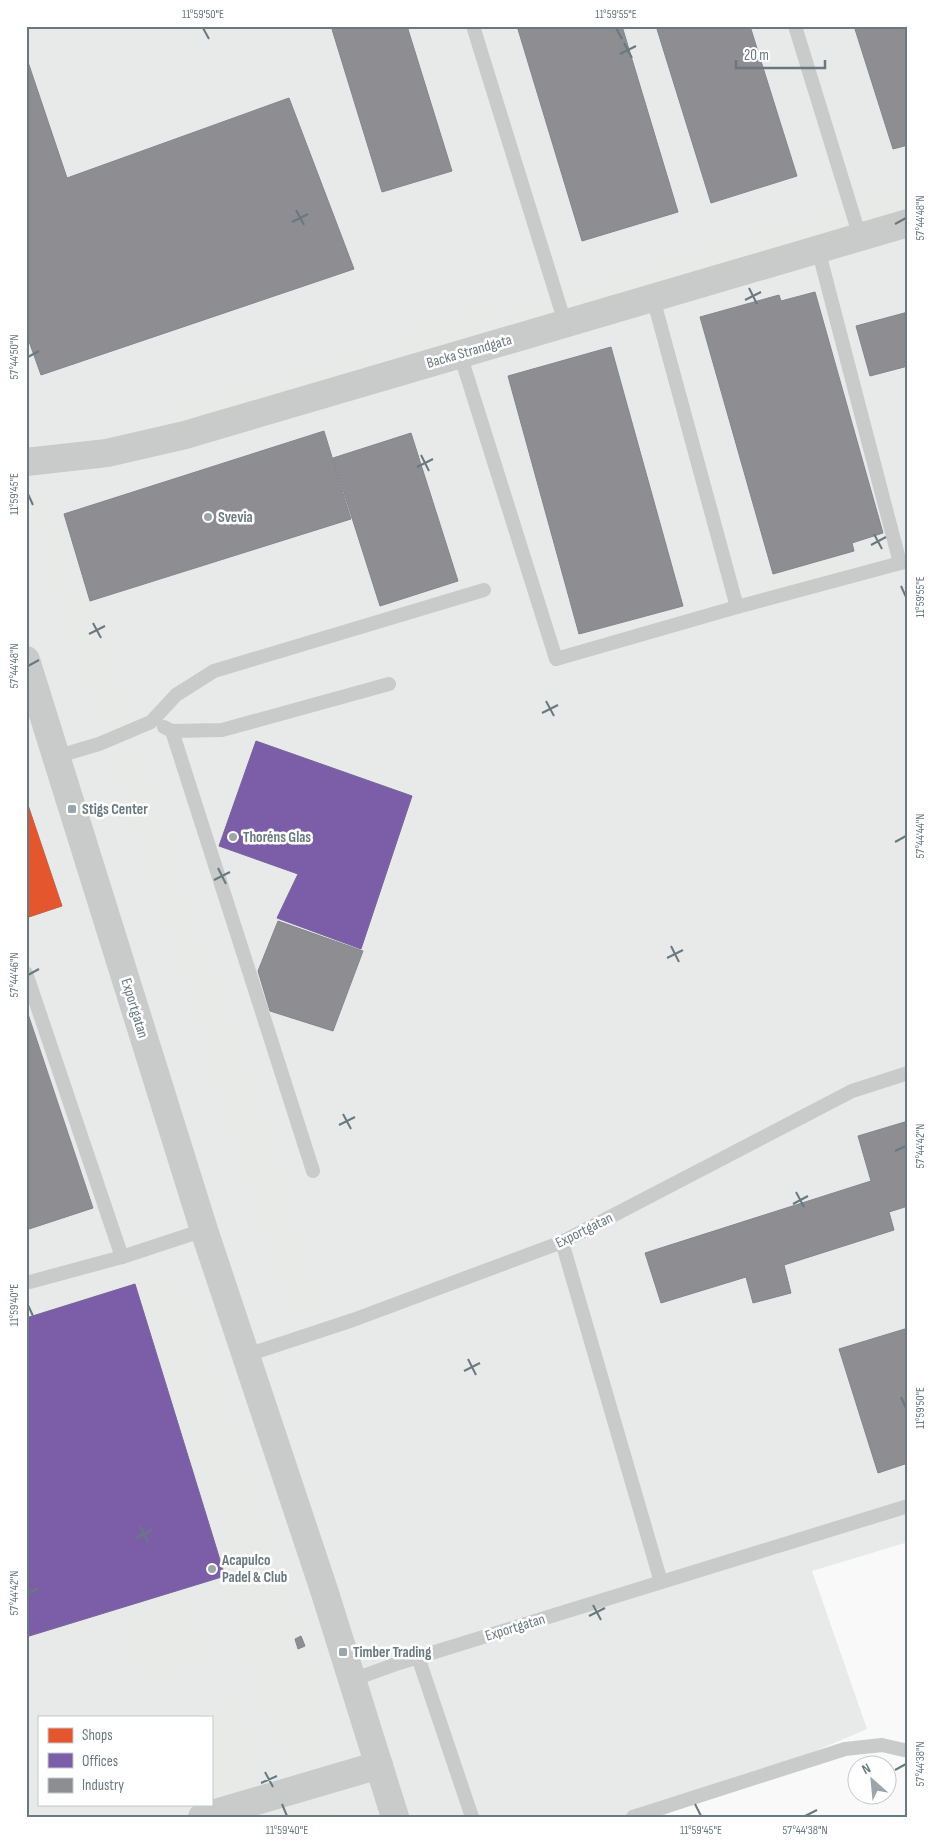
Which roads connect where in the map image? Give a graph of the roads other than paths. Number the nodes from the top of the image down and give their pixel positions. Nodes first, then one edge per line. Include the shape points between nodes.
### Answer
1 (473, 26) edge
2 (795, 26) edge
3 (908, 223) edge
4 (860, 237) junction
5 (818, 249) junction
6 (652, 298) junction
7 (565, 323) junction
8 (460, 354) junction
9 (26, 462) edge
10 (904, 562) edge
11 (484, 590) dead end
12 (737, 607) junction
13 (26, 660) edge
14 (388, 684) dead end
15 (151, 722) junction
16 (172, 731) junction
17 (56, 757) junction
18 (26, 972) edge
19 (908, 1072) edge
20 (313, 1171) dead end
21 (204, 1230) junction
22 (562, 1242) junction
23 (122, 1257) junction
24 (26, 1283) edge
25 (247, 1355) junction
26 (908, 1506) edge
27 (661, 1582) junction
28 (418, 1657) junction
29 (352, 1680) junction
30 (908, 1751) edge
31 (379, 1766) junction
32 (202, 1817) edge
33 (395, 1817) edge
34 (472, 1817) edge
35 (632, 1817) edge

1 - 7 lane
2 - 4 lane
3 - 4 street, Backa Strandgata
4 - 5 street, Backa Strandgata
5 - 6 street, Backa Strandgata
5 - 10 lane
6 - 7 street, Backa Strandgata
6 - 12 lane
7 - 8 street, Backa Strandgata
8 - 9 street, Backa Strandgata via 185,435 107,453
8 - 12 lane via 556,659
10 - 12 lane
11 - 15 lane via 214,671 176,695
13 - 17 street, Exportgatan
14 - 16 lane via 222,730
15 - 16 lane
15 - 17 lane via 99,744
16 - 20 lane
17 - 21 street, Exportgatan
18 - 23 lane
19 - 22 lane, Exportgatan via 852,1091
21 - 23 lane
21 - 25 street, Exportgatan
22 - 25 lane, Exportgatan via 353,1320
22 - 27 lane
23 - 24 lane
25 - 29 street, Exportgatan
26 - 27 lane, Exportgatan
27 - 28 lane, Exportgatan
28 - 29 lane, Exportgatan
28 - 34 lane
29 - 31 street, Exportgatan
30 - 35 lane via 882,1745 845,1750
31 - 32 street
31 - 33 street, Exportgatan

